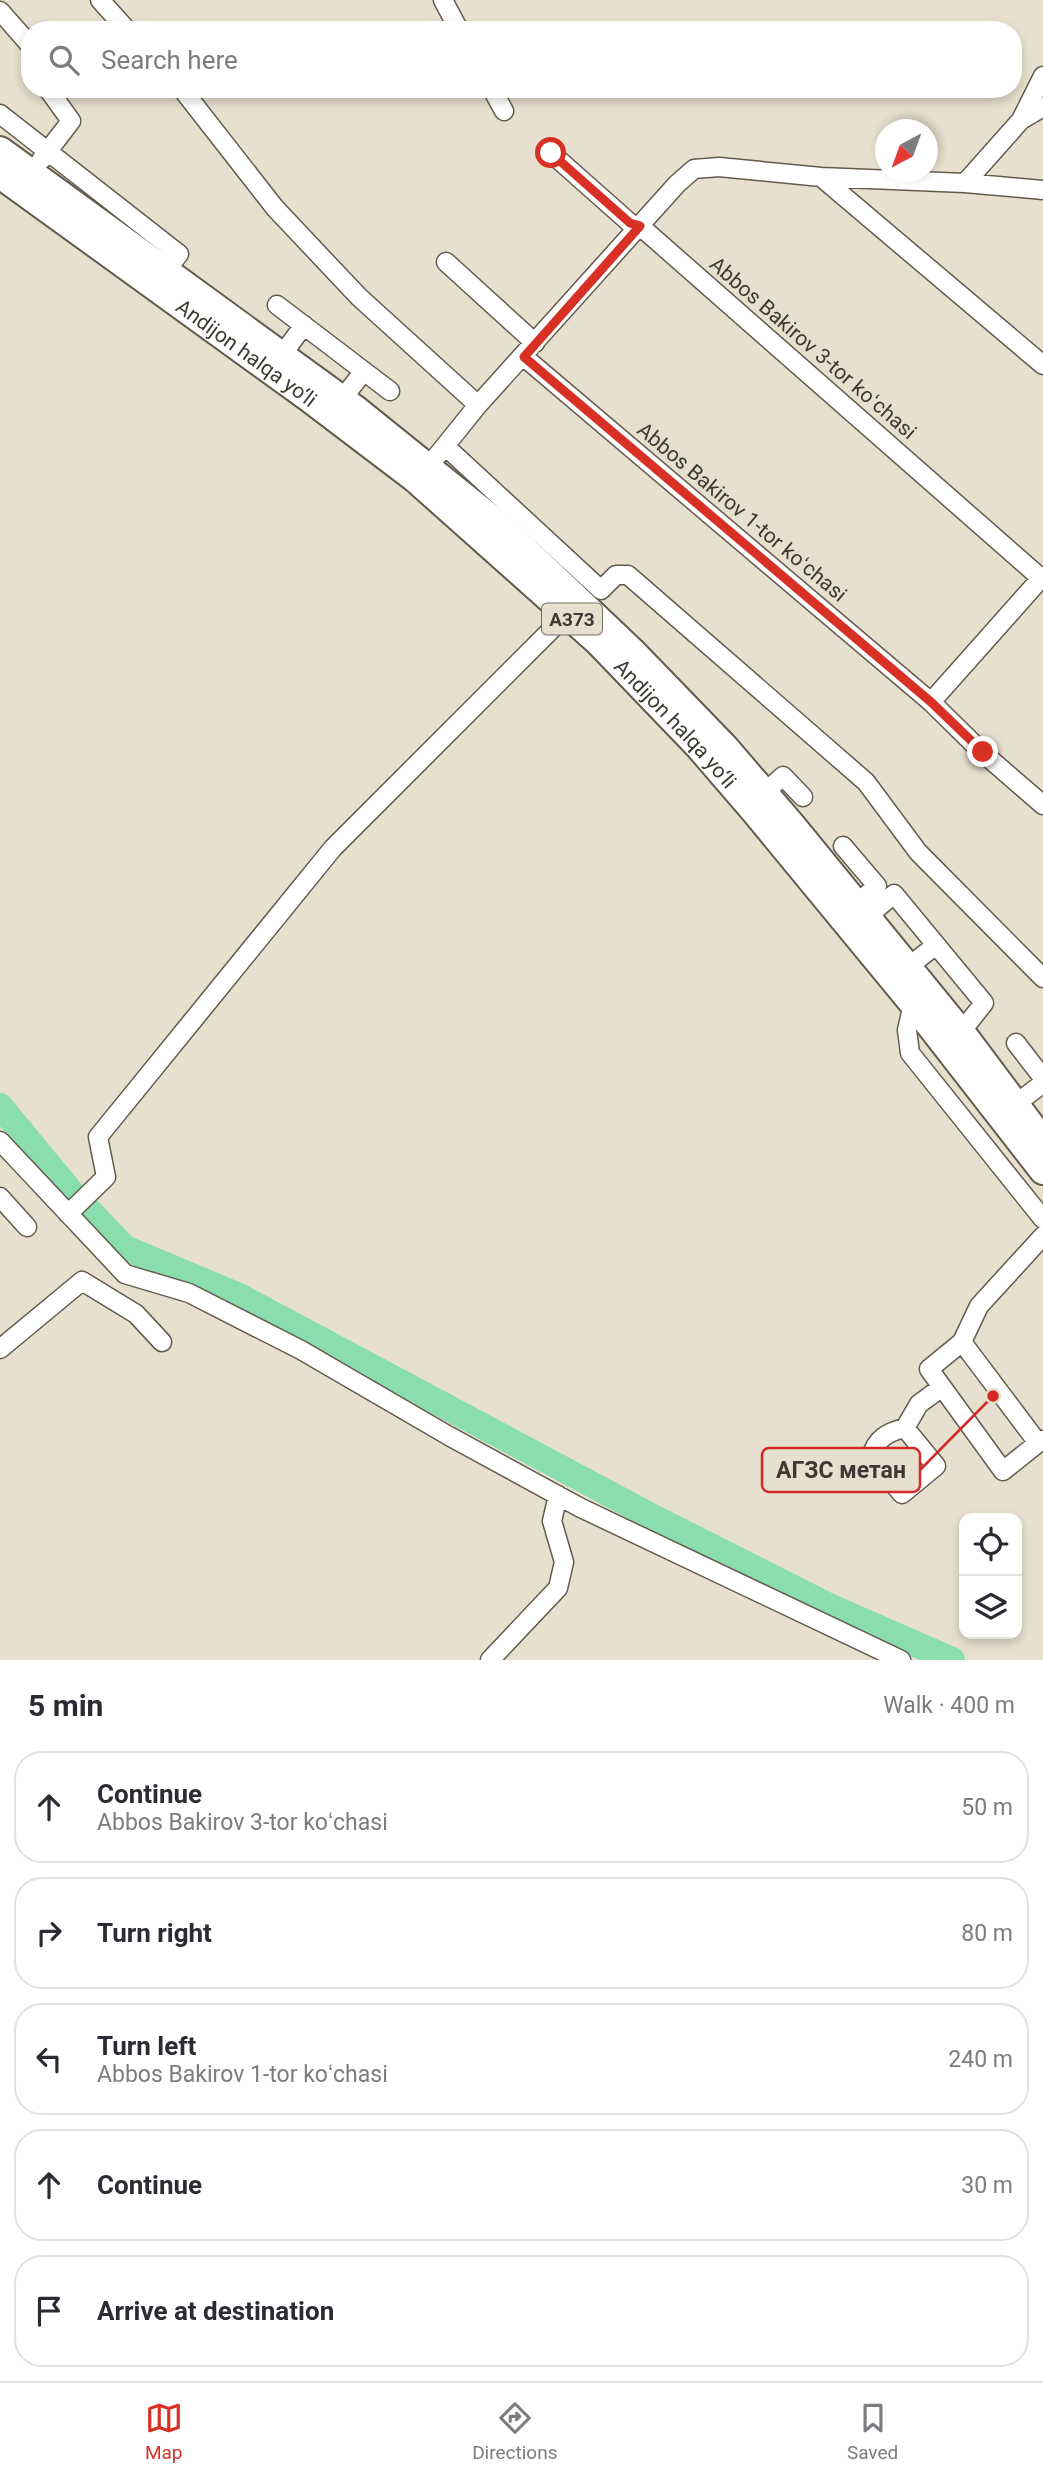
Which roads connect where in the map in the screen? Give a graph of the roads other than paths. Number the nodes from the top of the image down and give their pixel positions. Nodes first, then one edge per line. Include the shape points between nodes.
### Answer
1 (100, 0) edge
2 (443, 0) edge
3 (0, 11) edge
4 (119, 21) edge
5 (454, 21) edge
6 (21, 35) edge
7 (1043, 76) edge
8 (54, 98) edge
9 (189, 98) edge
10 (497, 98) edge
11 (1043, 107) edge
12 (504, 111) dead end
13 (0, 114) edge
14 (1021, 120) junction
15 (0, 150) edge
16 (48, 151) junction
17 (551, 153) dead end
18 (31, 173) junction
19 (0, 174) edge
20 (821, 177) junction
21 (965, 183) junction
22 (1043, 190) edge
23 (640, 226) junction
24 (446, 262) dead end
25 (166, 270) junction
26 (277, 305) dead end
27 (304, 325) junction
28 (530, 350) junction
29 (282, 355) junction
30 (1043, 365) edge
31 (364, 371) junction
32 (390, 391) dead end
33 (342, 399) junction
34 (478, 405) junction
35 (445, 446) junction
36 (428, 467) junction
37 (1042, 578) edge
38 (585, 604) junction
39 (931, 702) junction
40 (764, 793) junction
41 (803, 797) dead end
42 (1043, 805) edge
43 (843, 846) dead end
44 (862, 911) junction
45 (936, 945) junction
46 (908, 967) junction
47 (1043, 978) edge
48 (913, 1004) junction
49 (961, 1032) junction
50 (1016, 1043) dead end
51 (1043, 1078) edge
52 (1043, 1083) edge
53 (1016, 1104) junction
54 (1043, 1140) edge
55 (0, 1141) edge
56 (1043, 1171) edge
57 (0, 1197) edge
58 (70, 1212) junction
59 (1043, 1219) edge
60 (27, 1227) dead end
61 (1043, 1236) edge
62 (162, 1342) dead end
63 (962, 1342) junction
64 (0, 1349) edge
65 (942, 1387) junction
66 (905, 1428) dead end
67 (1041, 1442) edge
68 (558, 1495) junction
69 (490, 1660) edge
70 (901, 1660) edge

1 - 4 street
2 - 5 street
3 - 6 street
7 - 14 street
8 - 16 street via 71,121
9 - 34 street via 284,218 359,298
10 - 12 street
11 - 14 street
13 - 16 street
14 - 21 street
15 - 18 highway, Andijon halqa yo‘li / A373
16 - 18 street
16 - 25 street via 179,254
17 - 23 street, Abbos Bakirov 3-tor koʻchasi via 630,223
18 - 25 highway, Andijon halqa yo‘li / A373
19 - 38 highway, Andijon halqa yo‘li / A373
20 - 21 street
20 - 23 street via 719,166 694,169
20 - 30 street
21 - 22 street
23 - 28 street
23 - 37 street, Abbos Bakirov 3-tor koʻchasi
24 - 28 street, Abbos Bakirov 1-tor koʻchasi
25 - 29 highway, Andijon halqa yo‘li / A373
26 - 27 street
27 - 29 street
27 - 31 street
28 - 34 street
28 - 39 street, Abbos Bakirov 1-tor koʻchasi
29 - 33 highway, Andijon halqa yo‘li / A373
31 - 32 street
31 - 33 street
33 - 36 highway, Andijon halqa yo‘li / A373
34 - 35 street
35 - 36 street
35 - 38 street
36 - 38 highway, Andijon halqa yo‘li / A373
37 - 39 street
38 - 40 highway, Andijon halqa yo‘li / A373
38 - 47 street via 616,575 628,575 866,782 918,852
38 - 48 highway, Andijon halqa yo‘li / A373 via 598,642 698,746
38 - 58 street via 333,848 98,1137 106,1177
39 - 42 street, Abbos Bakirov 1-tor koʻchasi
40 - 41 street via 783,776
40 - 44 highway, Andijon halqa yo‘li / A373
43 - 44 street via 877,886
44 - 45 street via 894,894
44 - 46 highway, Andijon halqa yo‘li / A373
45 - 46 street
45 - 49 street via 984,1003
46 - 49 highway, Andijon halqa yo‘li / A373
48 - 56 highway, Andijon halqa yo‘li / A373
48 - 59 street via 907,1030 910,1054
49 - 53 highway, Andijon halqa yo‘li / A373
50 - 51 street
52 - 53 street
53 - 54 highway, Andijon halqa yo‘li / A373
55 - 58 street
57 - 60 street
58 - 68 street via 125,1274 189,1293 301,1350
61 - 63 street via 979,1306
62 - 64 street via 136,1314 82,1281
63 - 65 street via 929,1369
63 - 67 street
65 - 66 street via 919,1404
65 - 67 street via 1003,1471
68 - 69 street via 552,1521 564,1562 558,1588
68 - 70 street

